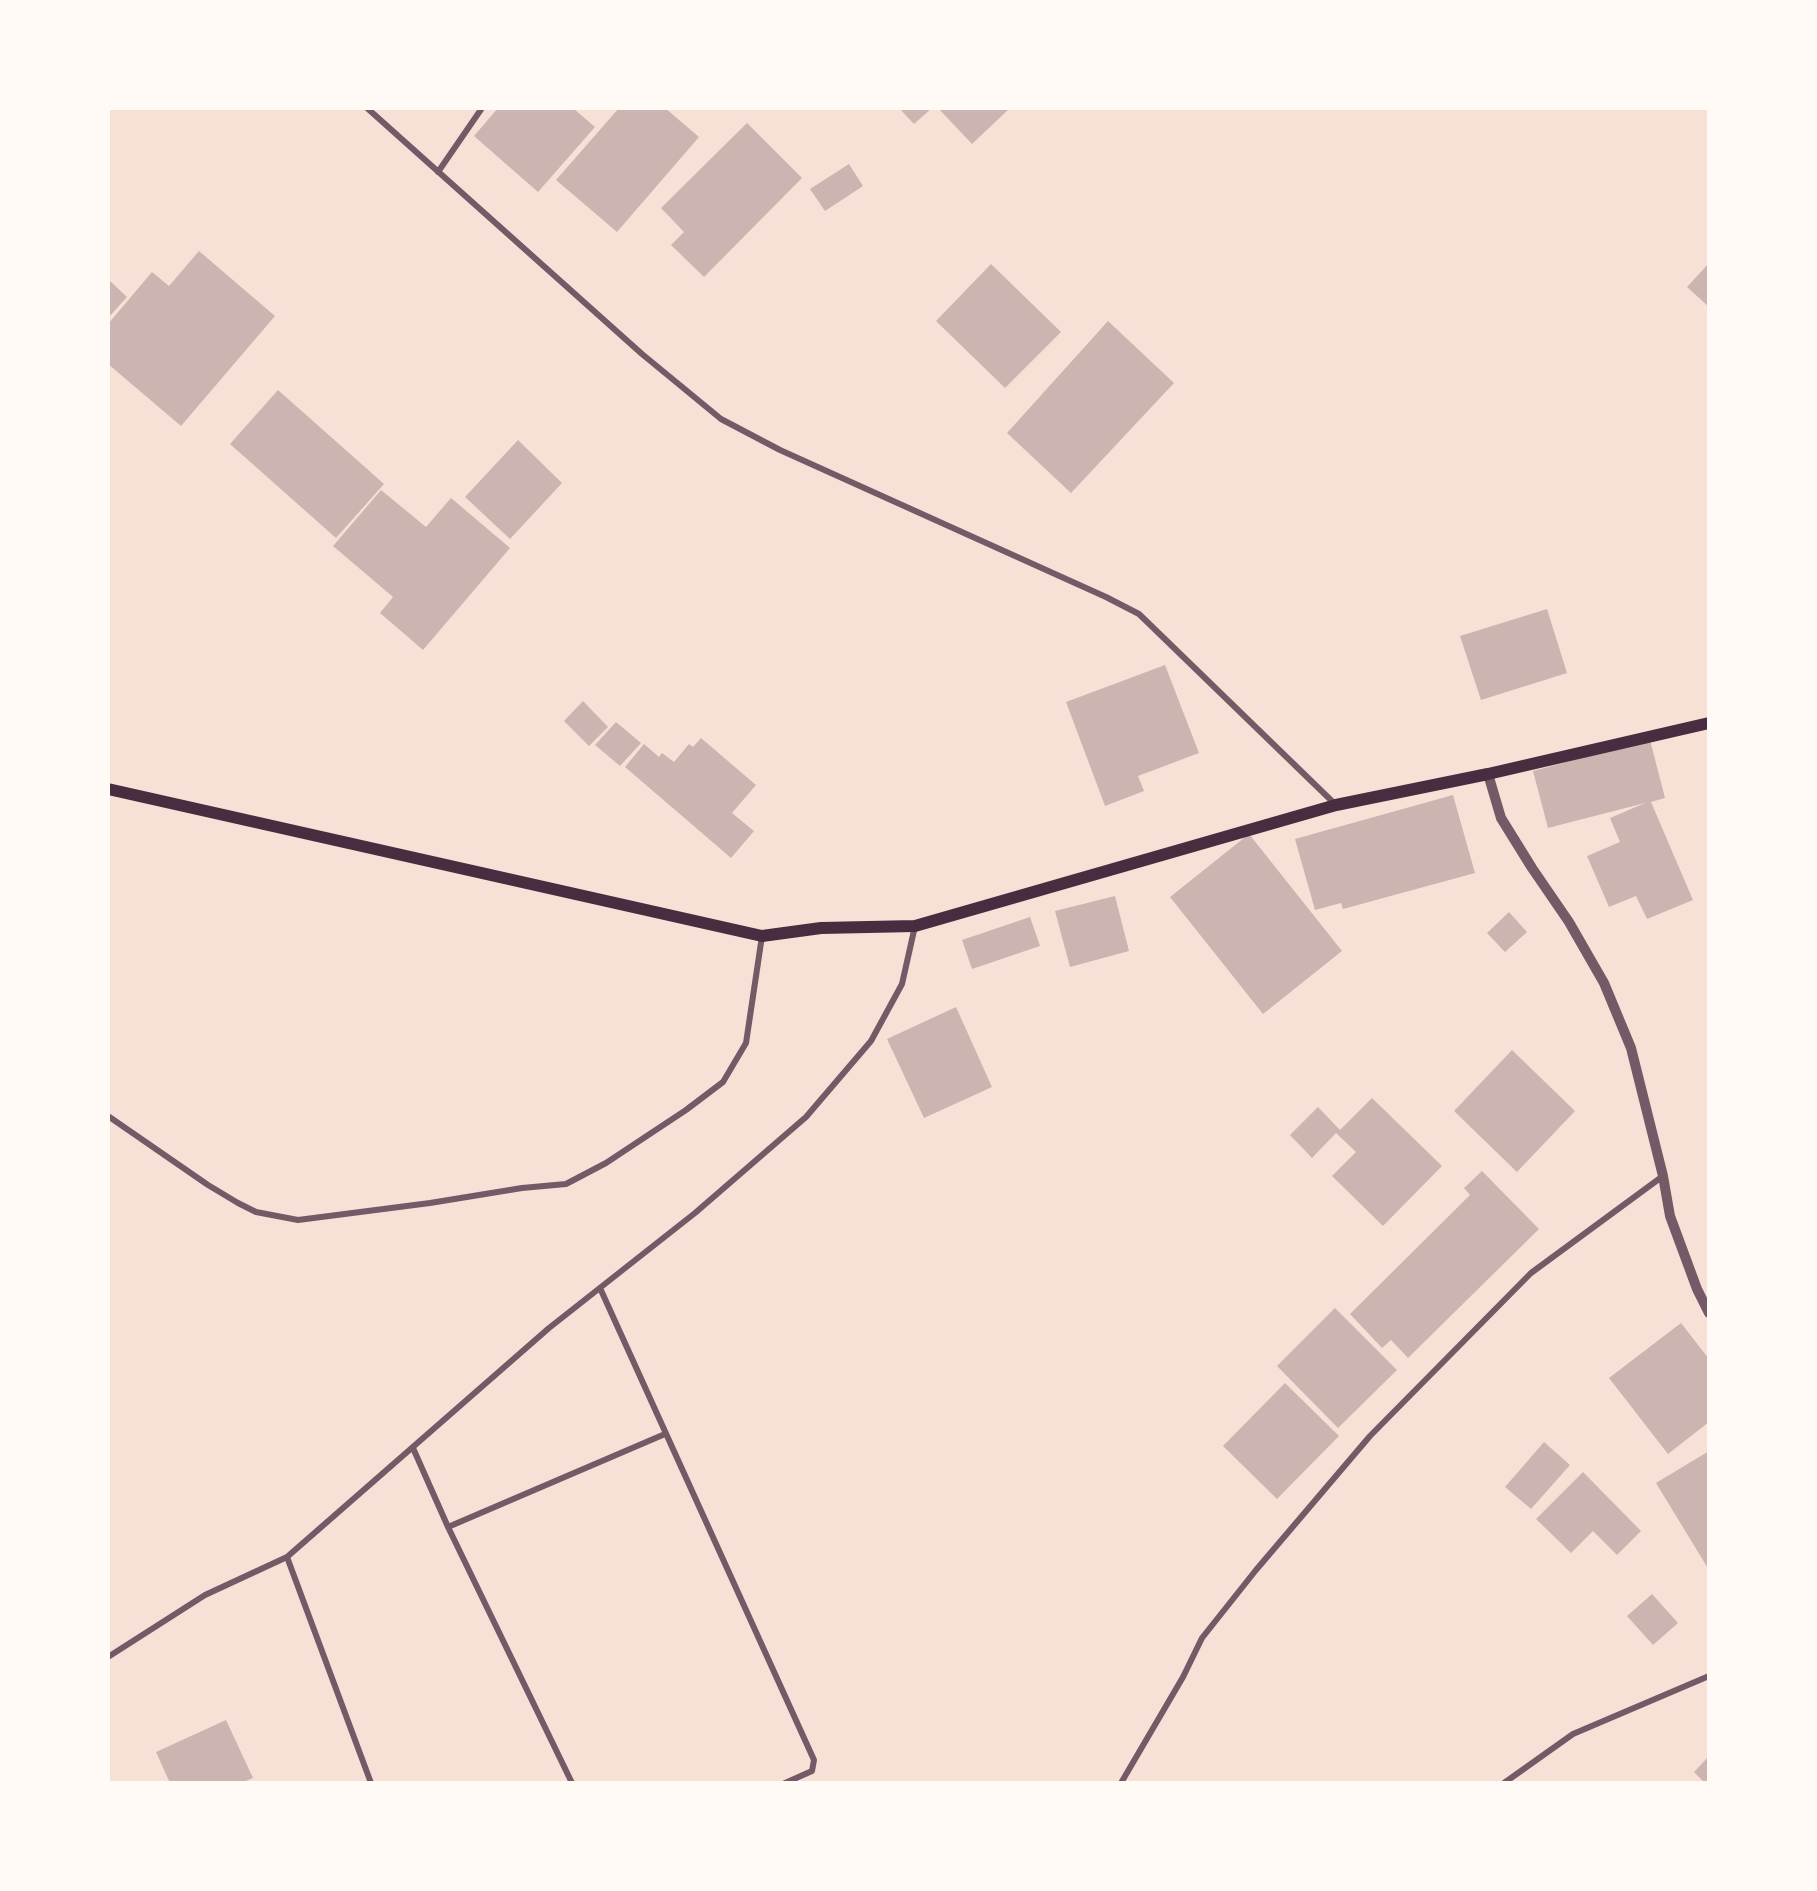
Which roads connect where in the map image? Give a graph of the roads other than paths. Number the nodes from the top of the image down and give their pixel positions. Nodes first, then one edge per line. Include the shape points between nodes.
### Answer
1 (367, 108) edge
2 (482, 108) edge
3 (438, 172) junction
4 (1709, 723) edge
5 (1488, 774) junction
6 (108, 789) edge
7 (1336, 805) junction
8 (915, 926) junction
9 (762, 936) junction
10 (108, 1116) edge
11 (1663, 1176) junction
12 (600, 1288) junction
13 (1709, 1313) edge
14 (665, 1434) junction
15 (412, 1449) junction
16 (448, 1527) junction
17 (287, 1557) junction
18 (108, 1657) edge
19 (1709, 1676) edge
20 (371, 1783) edge
21 (572, 1783) edge
22 (785, 1783) edge
23 (1121, 1783) edge
24 (1504, 1783) edge

1 - 3 street
2 - 3 street
3 - 7 street via 721,419 780,450 1139,614
4 - 5 main road
5 - 7 main road
5 - 11 street via 1501,818 1604,983 1630,1048
6 - 9 main road
7 - 8 main road
8 - 9 main road via 821,928
8 - 12 street via 902,984 871,1041 806,1117
9 - 10 street via 746,1043 723,1082 606,1163 566,1184 298,1220 256,1212 238,1203
11 - 13 street via 1670,1216
11 - 23 street via 1531,1273 1370,1436 1203,1638
12 - 14 street
12 - 15 street
14 - 16 street
14 - 22 street via 814,1760 812,1771
15 - 16 street
15 - 17 street
16 - 21 street
17 - 18 street via 205,1595
17 - 20 street
19 - 24 street via 1573,1734

